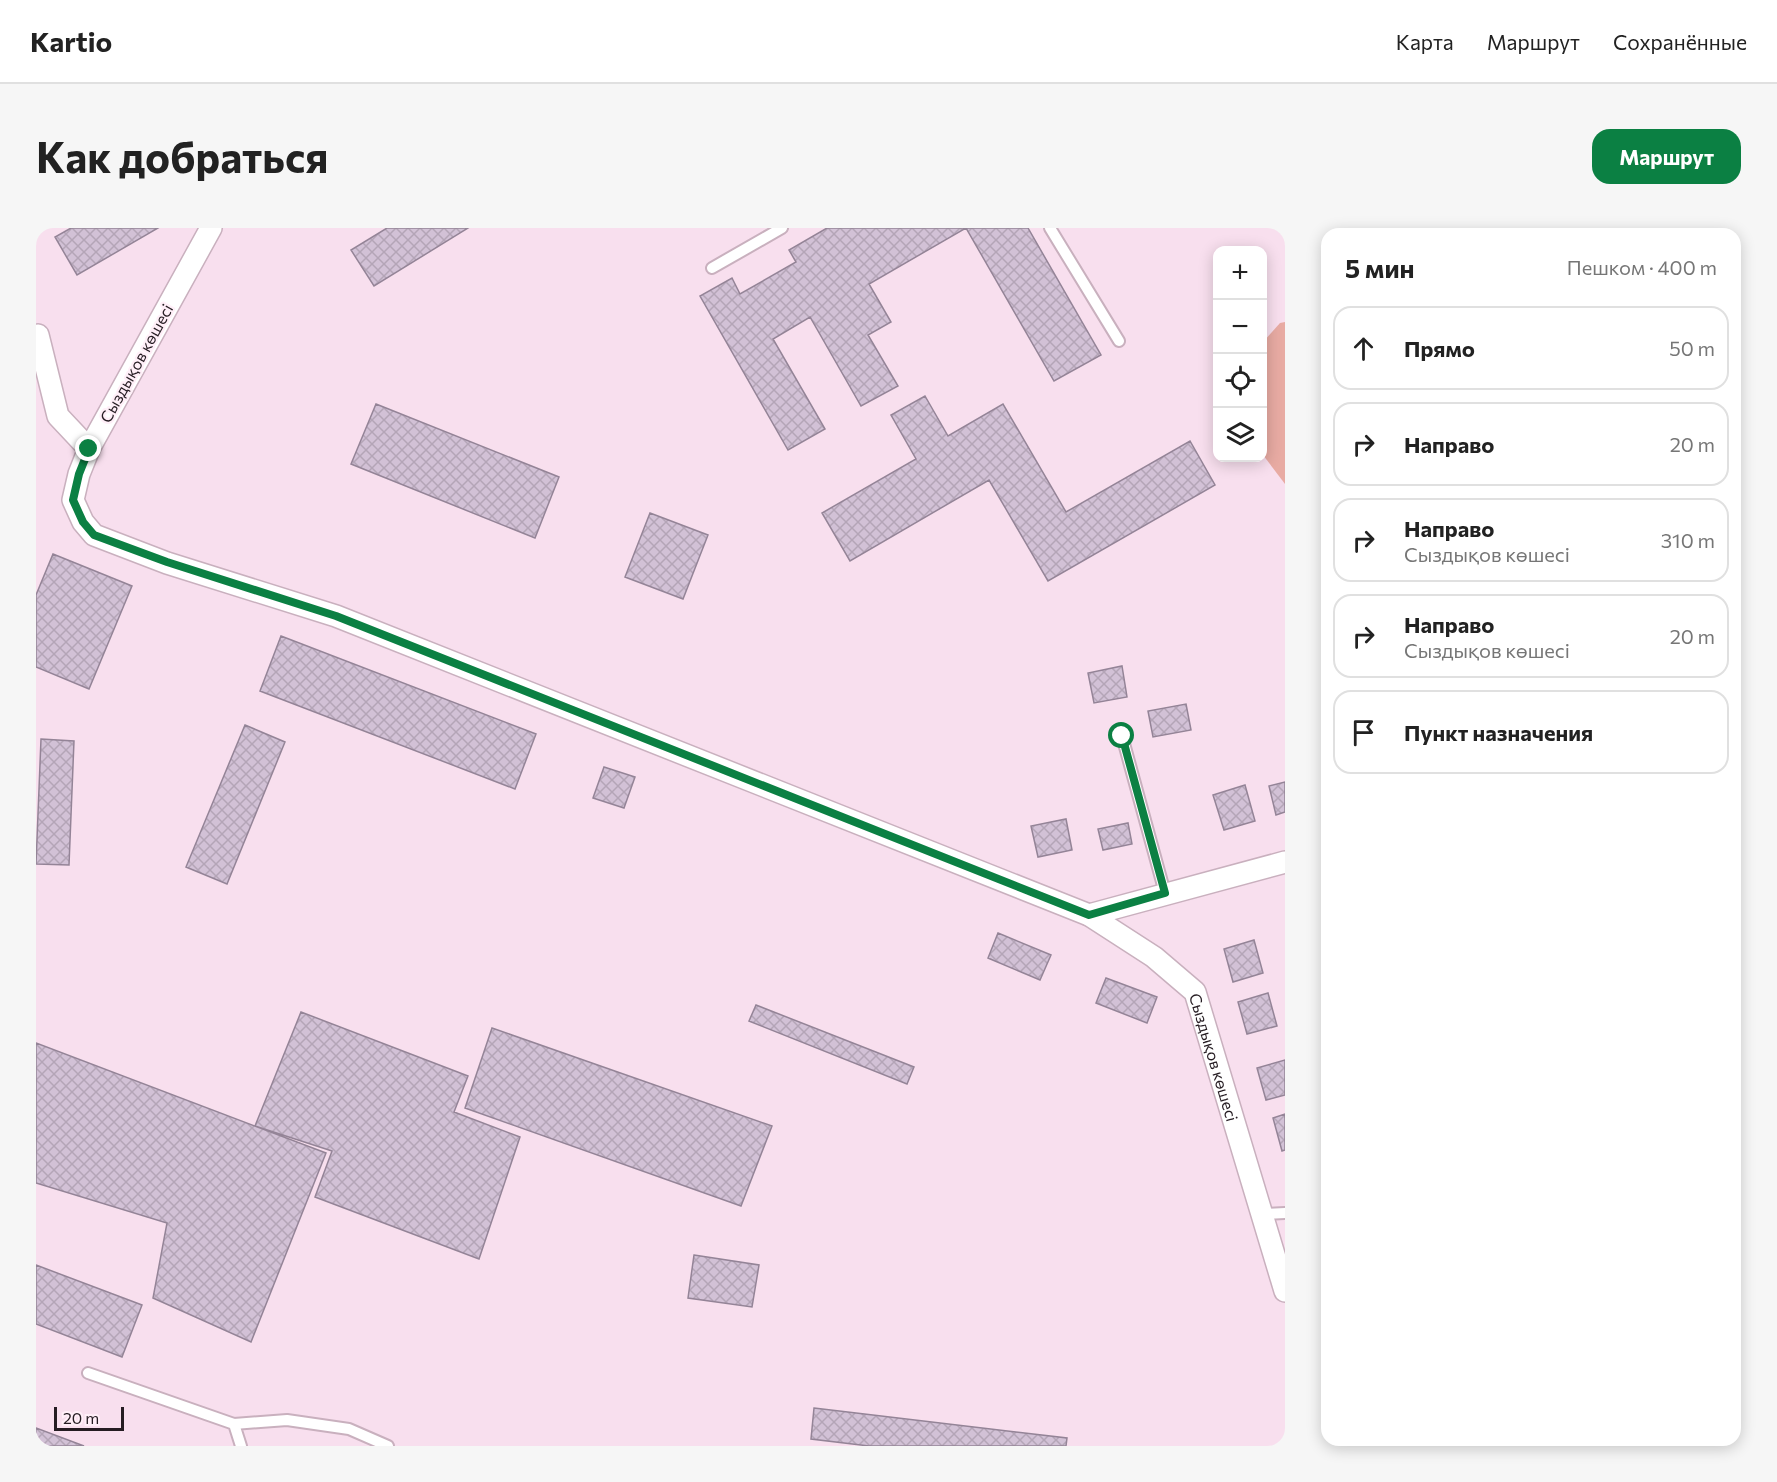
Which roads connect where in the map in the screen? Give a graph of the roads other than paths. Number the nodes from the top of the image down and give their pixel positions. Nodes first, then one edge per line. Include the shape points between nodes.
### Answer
1 (211, 228) edge
2 (782, 228) edge
3 (1050, 228) edge
4 (712, 268) dead end
5 (38, 335) dead end
6 (1119, 341) dead end
7 (89, 449) junction
8 (1122, 736) dead end
9 (1285, 862) edge
10 (1165, 893) junction
11 (1089, 915) junction
12 (1285, 1213) edge
13 (1262, 1214) junction
14 (1285, 1291) edge
15 (88, 1373) dead end
16 (234, 1425) junction
17 (241, 1446) edge
18 (388, 1446) edge

1 - 7 street, Сыздықов көшесі
2 - 4 lane
3 - 6 lane
5 - 7 street via 58,416
7 - 11 street, Сыздықов көшесі via 73,500 94,535 336,616
8 - 10 lane
9 - 10 street
10 - 11 street
11 - 13 street, Сыздықов көшесі via 1154,957 1195,992
12 - 13 lane
13 - 14 street, Сыздықов көшесі
15 - 16 lane
16 - 17 lane
16 - 18 lane via 287,1420 349,1429

